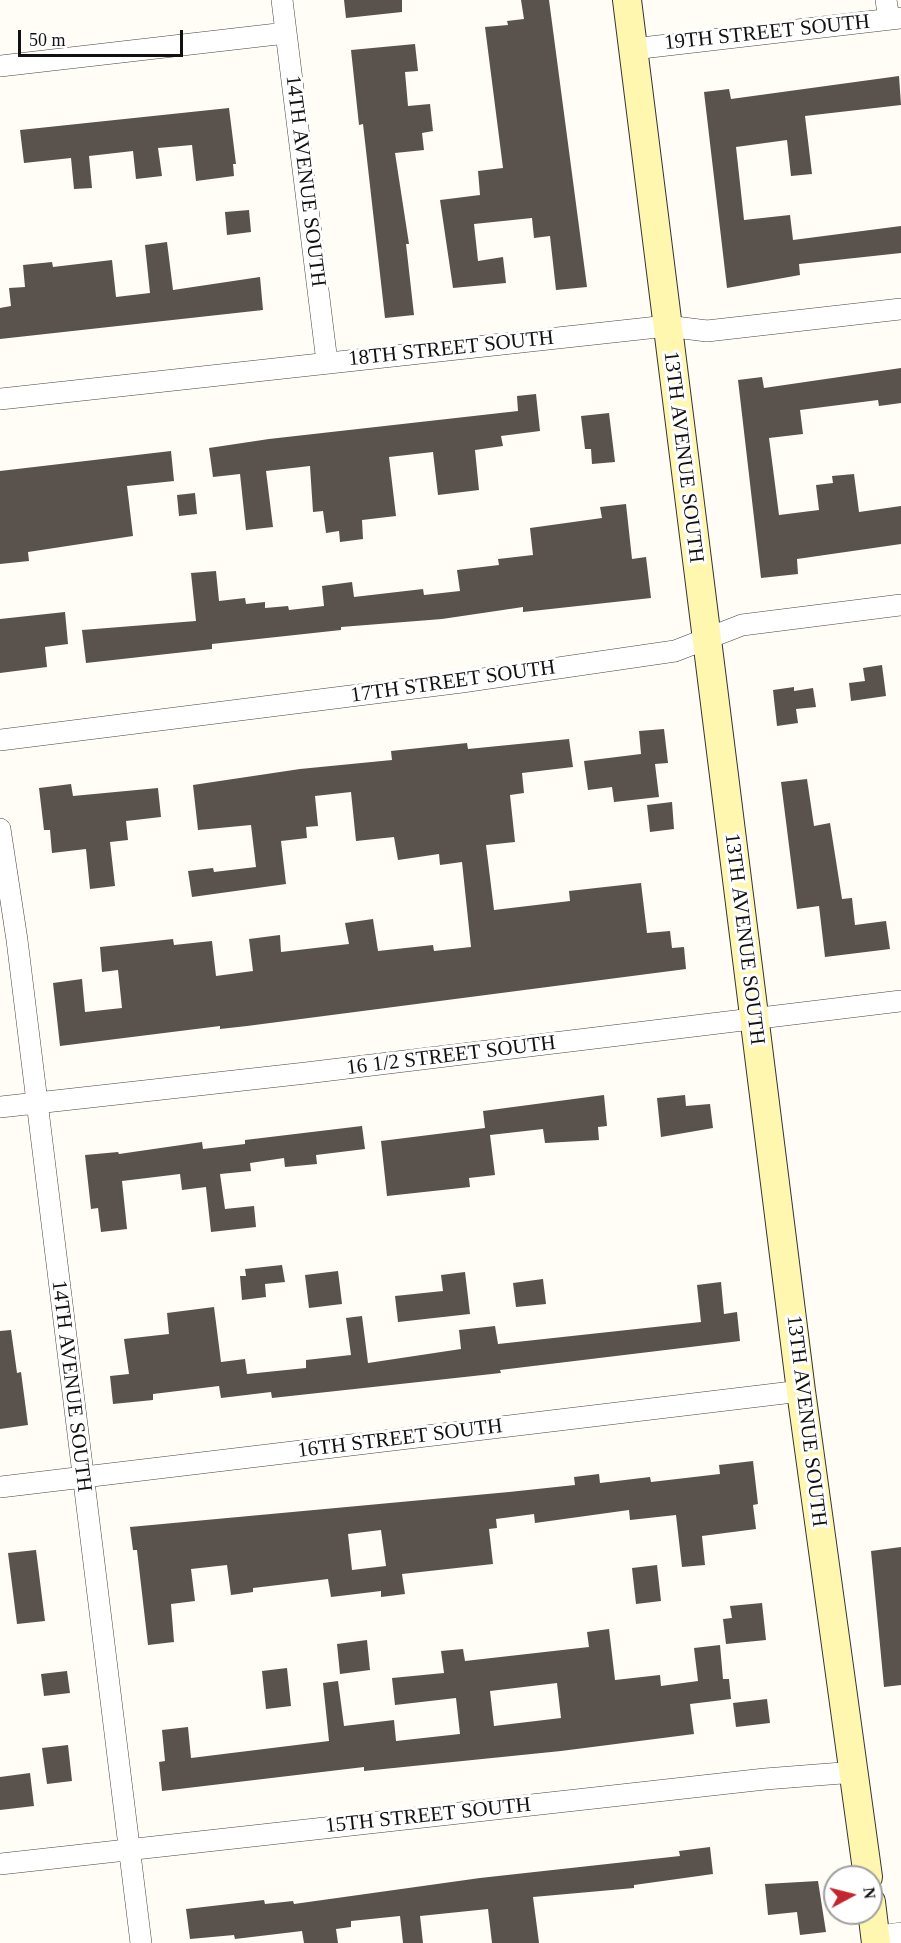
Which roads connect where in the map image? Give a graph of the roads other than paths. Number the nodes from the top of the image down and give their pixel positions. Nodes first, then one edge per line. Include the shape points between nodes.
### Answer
1 (282, 0) edge
2 (627, 0) edge
3 (892, 12) edge
4 (286, 33) junction
5 (633, 49) junction
6 (0, 66) edge
7 (901, 309) edge
8 (667, 326) junction
9 (327, 362) junction
10 (0, 399) edge
11 (901, 605) edge
12 (706, 638) junction
13 (0, 740) edge
14 (0, 829) edge
15 (901, 1001) edge
16 (754, 1019) junction
17 (36, 1102) junction
18 (0, 1107) edge
19 (801, 1391) junction
20 (82, 1478) junction
21 (0, 1487) edge
22 (855, 1772) junction
23 (129, 1850) junction
24 (0, 1864) edge
25 (867, 1865) edge
26 (141, 1943) edge

1 - 4 street, 14TH AVENUE SOUTH
2 - 5 main road, 13TH AVENUE SOUTH
3 - 5 street, 19TH STREET SOUTH
4 - 6 street
4 - 9 street, 14TH AVENUE SOUTH
5 - 8 main road, 13TH AVENUE SOUTH
7 - 8 street, 18TH STREET SOUTH via 707,332
8 - 9 street, 18TH STREET SOUTH
8 - 12 main road, 13TH AVENUE SOUTH
9 - 10 street, 18TH STREET SOUTH
11 - 12 street, 17TH STREET SOUTH via 742,625
12 - 13 street, 17TH STREET SOUTH via 675,651 462,682
12 - 16 main road, 13TH AVENUE SOUTH
14 - 17 street, 14TH AVENUE SOUTH
15 - 16 street, 16 1/2 STREET SOUTH
16 - 17 street, 16 1/2 STREET SOUTH
16 - 19 main road, 13TH AVENUE SOUTH
17 - 18 street, 16 1/2 STREET SOUTH
17 - 20 street, 14TH AVENUE SOUTH
19 - 20 street, 16TH STREET SOUTH
19 - 22 main road, 13TH AVENUE SOUTH
20 - 21 street, 16TH STREET SOUTH
20 - 23 street, 14TH AVENUE SOUTH
22 - 23 street, 15TH STREET SOUTH
22 - 25 main road, 13TH AVENUE SOUTH
23 - 24 street, 15TH STREET SOUTH
23 - 26 street, 14TH AVENUE SOUTH

